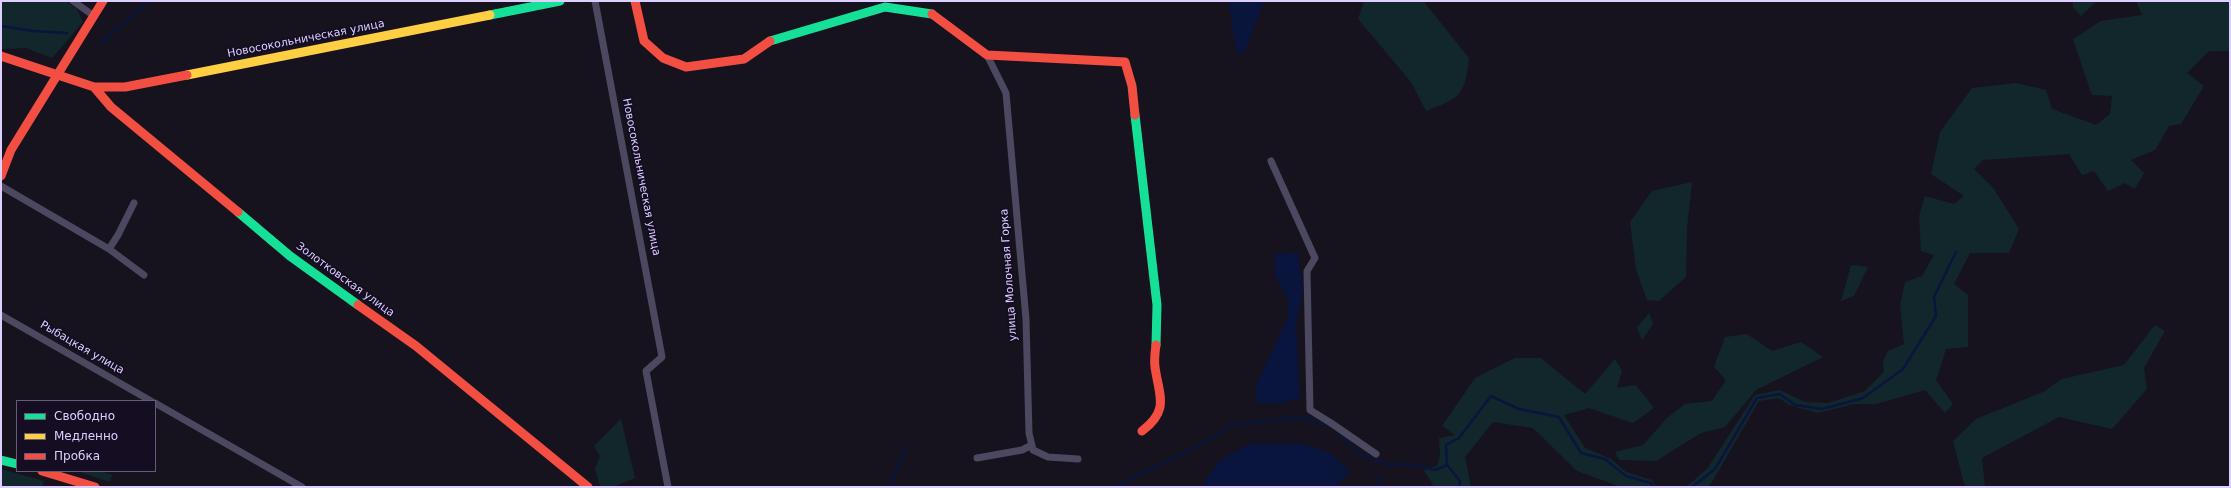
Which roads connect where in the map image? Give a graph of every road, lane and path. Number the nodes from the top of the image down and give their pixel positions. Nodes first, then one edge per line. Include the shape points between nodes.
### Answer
1 (72, 1) edge
2 (104, 1) edge
3 (560, 1) edge
4 (595, 1) edge
5 (635, 1) edge
6 (94, 16) junction
7 (987, 55) junction
8 (1, 56) edge
9 (58, 77) junction
10 (94, 87) junction
11 (1271, 161) dead end
12 (1, 176) edge
13 (1, 186) edge
14 (134, 203) dead end
15 (109, 248) junction
16 (144, 275) dead end
17 (1, 315) edge
18 (149, 400) edge
19 (156, 404) edge
20 (1142, 431) dead end
21 (1032, 445) junction
22 (1376, 454) dead end
23 (977, 458) dead end
24 (1078, 459) dead end
25 (1, 460) edge
26 (16, 464) edge
27 (45, 472) edge
28 (95, 487) edge
29 (302, 487) edge
30 (588, 487) edge
31 (668, 487) edge

1 - 6 street
2 - 6 street
3 - 10 street, Новосокольническая улица via 125,87
4 - 31 street, Новосокольническая улица via 662,357 646,371
5 - 7 street via 644,41 663,58 686,67 744,59 766,42 885,8 934,14
6 - 9 street
7 - 20 street via 1125,62 1135,110 1156,305 1155,366 1162,396 1160,411 1154,422
7 - 21 street, улица Молочная Горка via 1006,93 1026,320 1029,433
8 - 9 street, Новосокольническая улица via 38,67
9 - 10 street, Новосокольническая улица
9 - 12 street via 11,150
10 - 30 street, Золотковская улица via 111,108 290,256 416,346
11 - 22 street via 1315,258 1308,271 1310,410
13 - 15 street
14 - 15 street
15 - 16 street
17 - 18 street, Рыбацкая улица
19 - 29 street
21 - 23 street via 1022,450
21 - 24 street via 1033,450 1048,457
25 - 26 street
27 - 28 street

